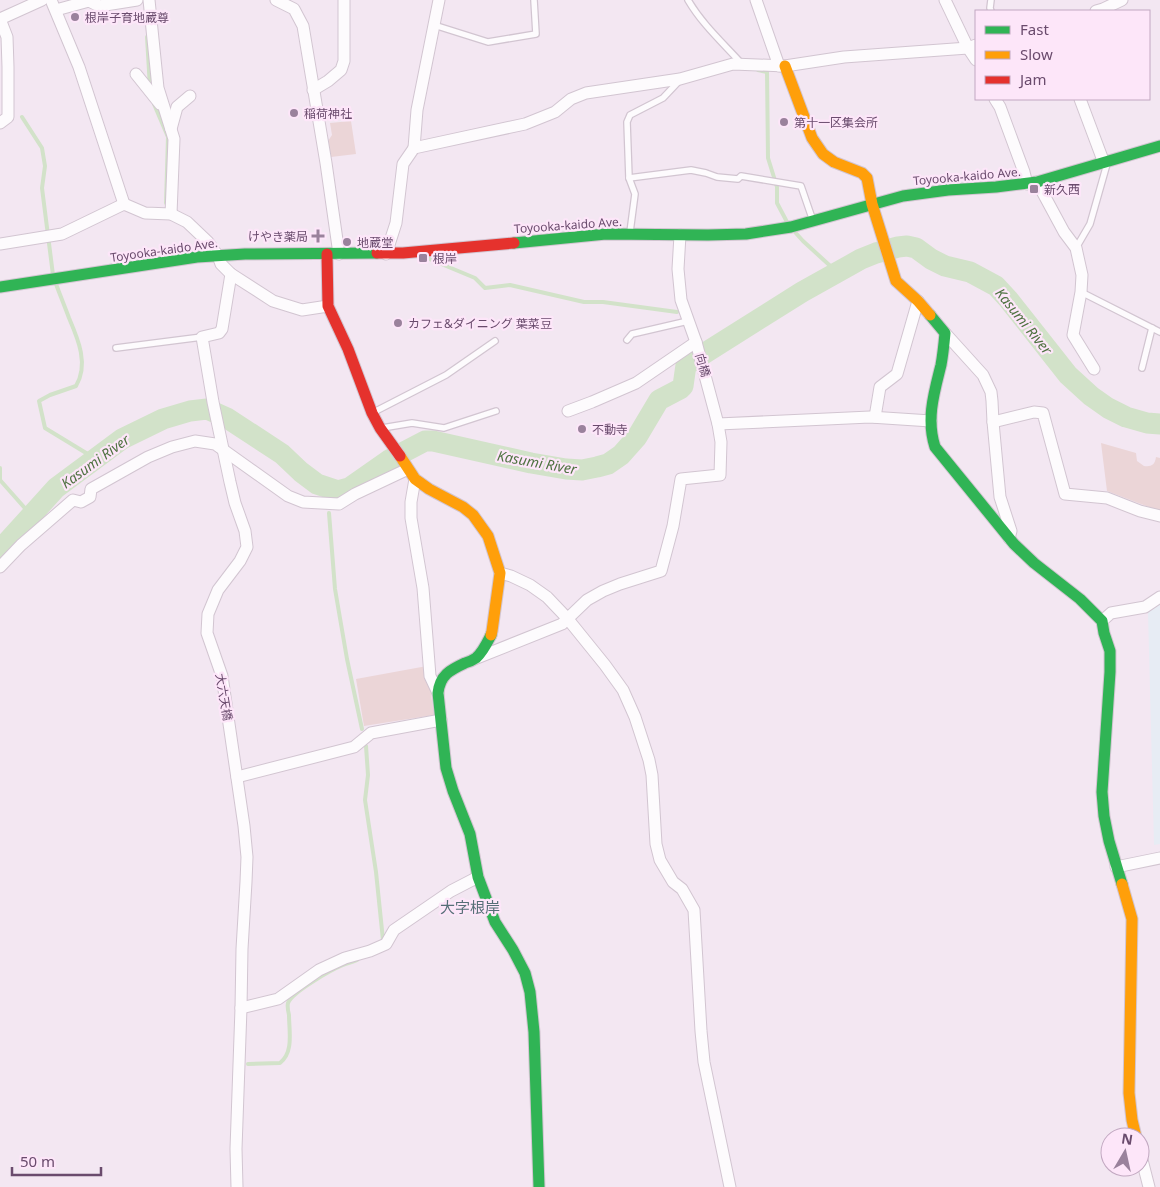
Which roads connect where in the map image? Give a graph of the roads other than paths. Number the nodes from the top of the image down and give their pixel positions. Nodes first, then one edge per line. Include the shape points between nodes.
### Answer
1 (42, 0) edge
2 (137, 0) edge
3 (150, 0) edge
4 (276, 0) edge
5 (344, 0) edge
6 (439, 0) edge
7 (534, 0) edge
8 (688, 0) edge
9 (756, 0) edge
10 (945, 0) edge
11 (1122, 0) edge
12 (89, 1) edge
13 (54, 5) edge
14 (1100, 10) edge
15 (434, 25) junction
16 (972, 47) edge
17 (741, 64) junction
18 (782, 66) junction
19 (136, 74) dead end
20 (680, 79) junction
21 (314, 90) junction
22 (190, 96) dead end
23 (996, 100) edge
24 (1080, 100) edge
25 (164, 110) junction
26 (0, 123) edge
27 (171, 129) junction
28 (1160, 146) edge
29 (414, 148) junction
30 (1106, 162) junction
31 (629, 178) junction
32 (1032, 183) junction
33 (124, 204) junction
34 (872, 204) junction
35 (171, 214) junction
36 (813, 221) junction
37 (630, 234) junction
38 (680, 235) junction
39 (0, 244) edge
40 (1076, 248) junction
41 (333, 254) junction
42 (386, 254) junction
43 (218, 256) junction
44 (230, 274) junction
45 (0, 287) edge
46 (1081, 292) junction
47 (918, 301) junction
48 (328, 306) junction
49 (688, 321) junction
50 (1152, 328) junction
51 (1160, 332) edge
52 (945, 333) junction
53 (202, 337) junction
54 (627, 340) dead end
55 (495, 341) dead end
56 (697, 345) junction
57 (116, 348) dead end
58 (1142, 368) dead end
59 (1094, 370) dead end
60 (496, 411) dead end
61 (568, 411) dead end
62 (372, 413) junction
63 (875, 417) junction
64 (931, 421) junction
65 (993, 422) junction
66 (718, 424) junction
67 (383, 432) junction
68 (224, 449) junction
69 (406, 467) junction
70 (415, 480) junction
71 (1160, 516) edge
72 (1008, 538) junction
73 (0, 567) edge
74 (500, 573) junction
75 (1160, 597) edge
76 (567, 618) junction
77 (1102, 621) junction
78 (475, 659) junction
79 (438, 693) junction
80 (441, 720) junction
81 (237, 777) junction
82 (1160, 858) edge
83 (1116, 867) junction
84 (478, 877) junction
85 (241, 1008) junction
86 (1134, 1127) edge
87 (237, 1187) edge
88 (539, 1187) edge
89 (730, 1187) edge

1 - 26 street via 0,19 7,37 8,67 8,117
2 - 12 street via 99,6
3 - 25 street via 158,88
4 - 21 street via 294,9 303,26
5 - 21 street via 344,61 341,70
6 - 15 street
7 - 15 lane via 536,34 488,42
8 - 17 lane via 707,27
9 - 18 street
10 - 16 street
11 - 14 street
12 - 13 street
13 - 33 street via 79,67
15 - 29 street via 417,110
16 - 18 street via 844,57
17 - 18 street
17 - 20 street
18 - 34 street via 812,138 823,154 834,162 862,172 867,178
19 - 25 street
20 - 29 street via 586,93 570,99 555,112 525,124
20 - 31 lane via 663,98 630,115 627,122
21 - 41 street via 326,162
22 - 27 street via 177,107
23 - 32 street via 1024,172
24 - 30 street
25 - 27 street
27 - 35 street via 174,139
28 - 30 street, Toyooka-kaido Ave.
29 - 42 street via 403,164 396,223
30 - 32 street, Toyooka-kaido Ave.
30 - 40 lane via 1090,224
31 - 36 lane via 691,170 717,177 738,180 741,176 801,186
31 - 37 lane via 635,194
32 - 34 street, Toyooka-kaido Ave. via 923,193
32 - 40 street
33 - 35 street via 145,213
33 - 39 street via 62,234
34 - 36 street, Toyooka-kaido Ave.
34 - 47 street via 896,280
35 - 43 street via 187,222
36 - 38 street, Toyooka-kaido Ave. via 746,234
37 - 38 street, Toyooka-kaido Ave.
37 - 42 street, Toyooka-kaido Ave.
38 - 49 street, 向橋 via 678,269 681,300
40 - 46 street via 1082,274
41 - 42 street, Toyooka-kaido Ave.
41 - 43 street, Toyooka-kaido Ave.
41 - 48 street
43 - 44 street
43 - 45 street, Toyooka-kaido Ave.
44 - 48 street via 274,301 302,310
44 - 53 street via 222,329 219,333
46 - 50 lane
46 - 59 street via 1073,336
47 - 52 street
47 - 63 street via 897,374 880,387
48 - 62 street
49 - 54 lane via 632,334
49 - 56 street, 向橋
50 - 51 lane
50 - 58 lane
52 - 64 street
52 - 65 street via 983,375 991,392
53 - 57 lane
53 - 68 street, 大六天橋
55 - 62 lane via 446,375
56 - 61 street via 636,383
56 - 66 street, 向橋
60 - 67 lane via 444,428 412,423
62 - 67 street
63 - 64 street
63 - 66 street
64 - 72 street via 932,440 936,447
65 - 71 street via 1034,412 1043,413 1065,494 1107,498
65 - 72 street via 1000,497 1011,532
66 - 76 street, 向橋 via 720,475 681,479 661,571 603,591
67 - 69 street
68 - 69 street via 288,496 303,502 339,504
68 - 73 street via 215,444 195,442 148,457 90,489 90,497 81,502 73,500
68 - 81 street, 大六天橋 via 247,547 218,590 208,614 207,633 222,676
69 - 70 street
70 - 74 street via 473,515 488,536
70 - 79 street via 411,518 423,588 430,676
72 - 77 street
74 - 76 street via 530,585
74 - 78 street via 492,631 486,646
75 - 77 street via 1145,607 1111,613
76 - 78 street via 562,624
76 - 89 street via 624,690 649,760 660,860 694,910 704,1062
77 - 83 street via 1110,651 1102,792
78 - 79 street via 446,674 438,683
79 - 80 street
80 - 81 street via 371,733 354,747
80 - 84 street via 446,768 470,834
81 - 85 street, 大六天橋 via 247,857
82 - 83 street
83 - 86 street via 1132,919 1129,1093
84 - 85 street via 451,891 394,930 386,944 319,970 278,999
84 - 88 street via 495,922 525,973 530,992
85 - 87 street, 大六天橋

